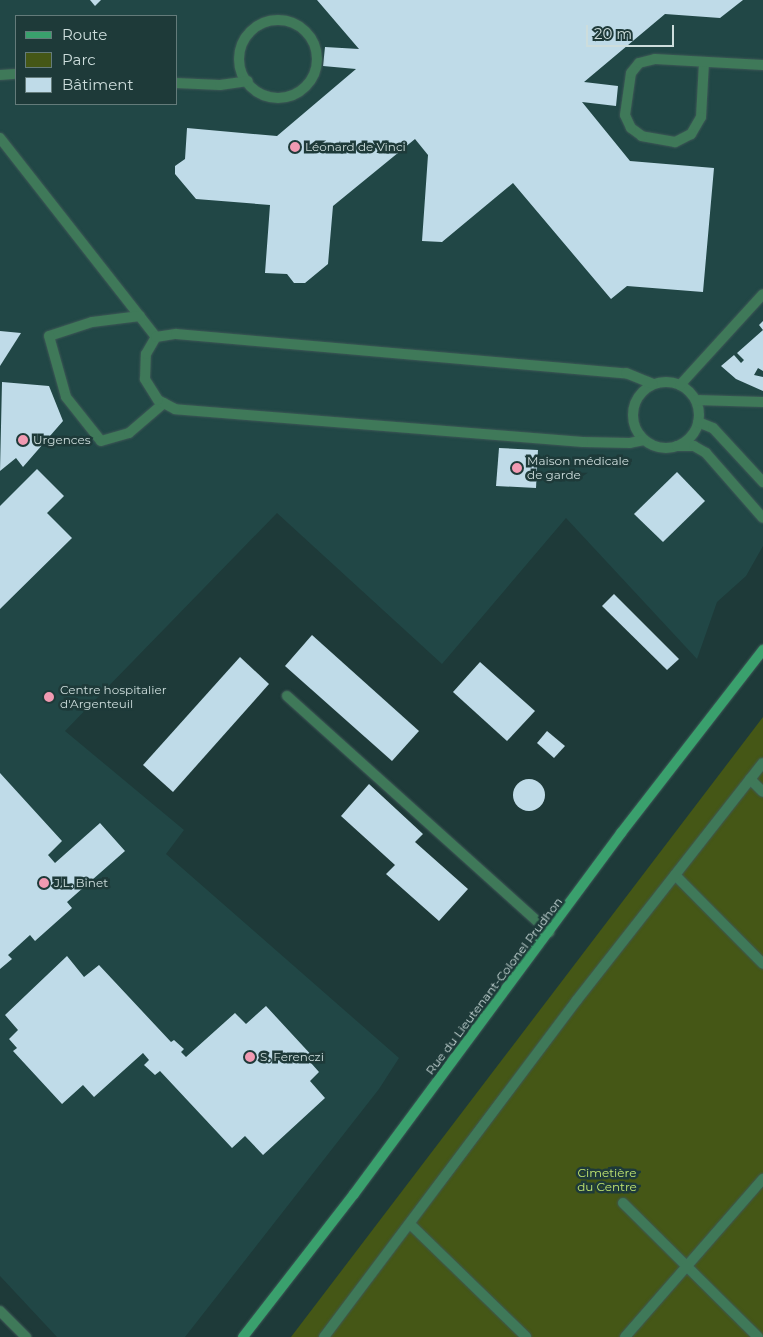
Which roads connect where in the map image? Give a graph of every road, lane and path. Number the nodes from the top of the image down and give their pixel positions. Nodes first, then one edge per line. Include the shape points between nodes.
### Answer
1 (704, 62) junction
2 (763, 65) edge
3 (15, 74) edge
4 (0, 75) edge
5 (248, 81) junction
6 (178, 83) edge
7 (0, 138) edge
8 (763, 294) edge
9 (140, 316) junction
10 (156, 336) junction
11 (653, 384) junction
12 (680, 385) junction
13 (696, 400) junction
14 (763, 402) edge
15 (164, 403) junction
16 (698, 422) junction
17 (644, 440) junction
18 (676, 446) junction
19 (763, 482) edge
20 (763, 518) edge
21 (763, 650) edge
22 (287, 696) dead end
23 (763, 763) edge
24 (750, 779) junction
25 (763, 792) edge
26 (675, 875) junction
27 (549, 932) junction
28 (763, 964) edge
29 (763, 1179) edge
30 (623, 1203) dead end
31 (410, 1224) junction
32 (686, 1266) junction
33 (0, 1311) edge
34 (26, 1337) edge
35 (243, 1337) edge
36 (324, 1337) edge
37 (526, 1337) edge
38 (625, 1337) edge
39 (758, 1337) edge

1 - 1 street via 655,59 640,63 631,73 625,115 630,128 642,136 675,142 691,134 701,117
1 - 2 street
3 - 4 street
5 - 5 street via 253,90 278,99 304,90 318,66 313,38 292,21 265,21 243,39 239,66
5 - 6 street via 220,85
7 - 9 street
8 - 12 street
9 - 10 street
9 - 15 street via 92,322 49,336 66,397 101,441 129,433
10 - 11 street via 176,334 626,373
10 - 15 street via 146,354 145,379
11 - 12 street
11 - 17 street via 637,399 633,410 638,431
12 - 13 street
13 - 14 street
13 - 16 street
15 - 17 street via 175,409 584,442 630,443
16 - 18 street via 690,437
16 - 19 street via 714,428
17 - 18 street via 665,448
18 - 20 street via 694,446 706,453
21 - 27 main road, Rue du Lieutenant-Colonel Prudhon
22 - 27 street
23 - 24 street
24 - 25 street
24 - 26 street
26 - 28 street
26 - 31 street
27 - 35 main road, Rue du Lieutenant-Colonel Prudhon
29 - 32 street
30 - 32 street
31 - 36 street
31 - 37 street
32 - 38 street
32 - 39 street
33 - 34 street

